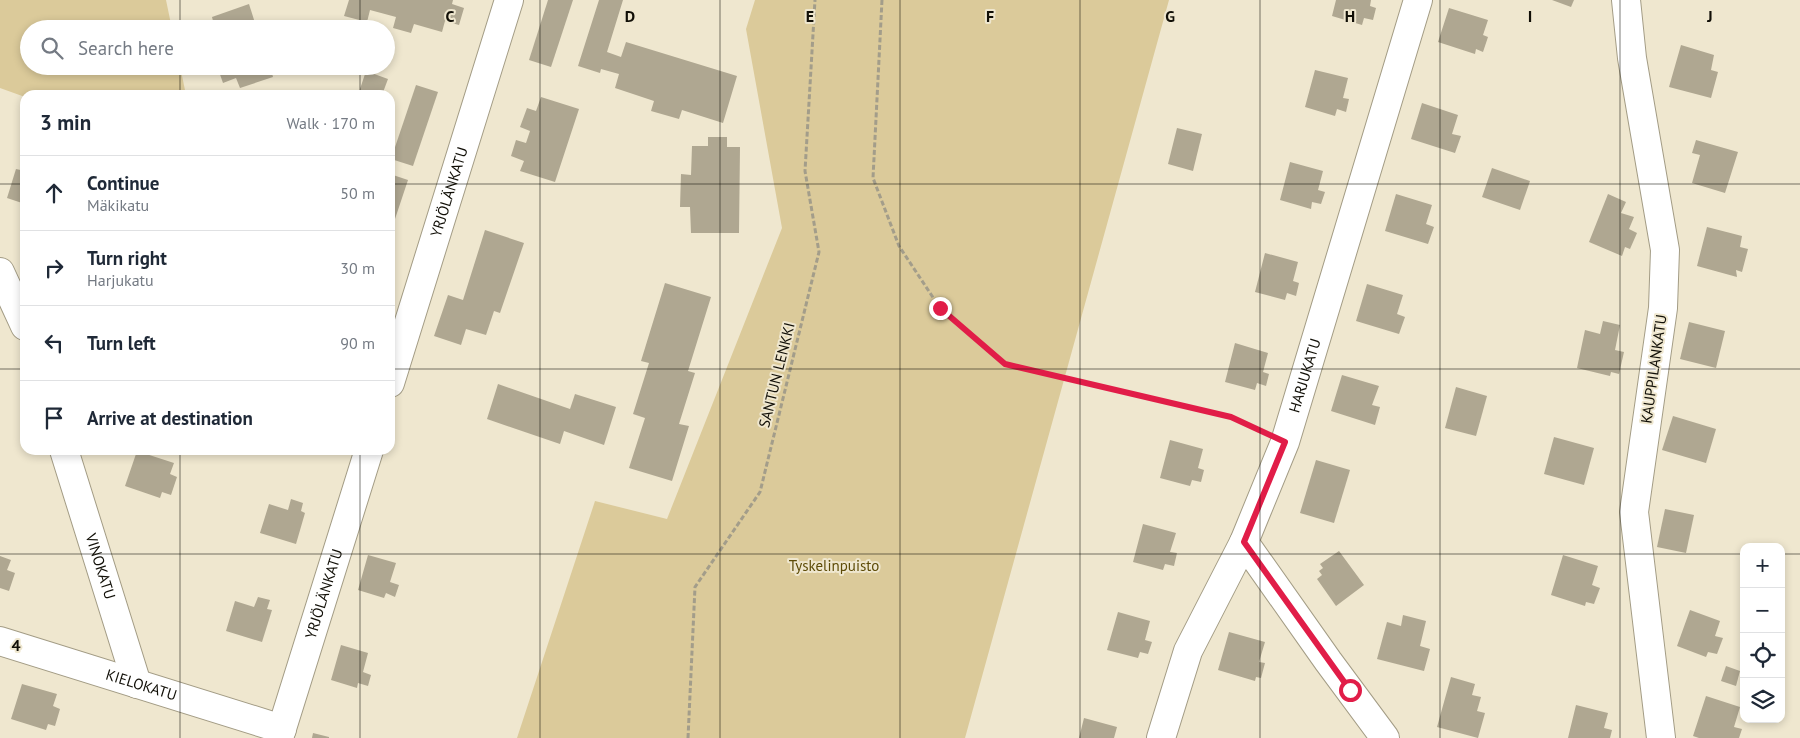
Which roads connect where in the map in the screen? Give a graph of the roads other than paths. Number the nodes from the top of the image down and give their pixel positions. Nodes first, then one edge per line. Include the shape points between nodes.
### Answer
1 (510, 0) edge
2 (1418, 0) edge
3 (1626, 0) edge
4 (0, 272) edge
5 (20, 314) edge
6 (395, 367) edge
7 (66, 455) edge
8 (367, 455) edge
9 (1244, 542) junction
10 (0, 641) edge
11 (137, 684) junction
12 (281, 734) edge
13 (1161, 738) edge
14 (1385, 738) edge
15 (1662, 738) edge

1 - 6 street, YRJÖLÄNKATU
2 - 9 street, HARJUKATU via 1285,442
3 - 15 street, KAUPPILANKATU via 1632,58 1665,250 1663,308 1634,512
4 - 5 street
7 - 11 street, VINOKATU
8 - 12 street, YRJÖLÄNKATU
9 - 13 street, HARJUKATU via 1188,651
9 - 14 street
10 - 11 street, KIELOKATU
11 - 12 street, KIELOKATU

